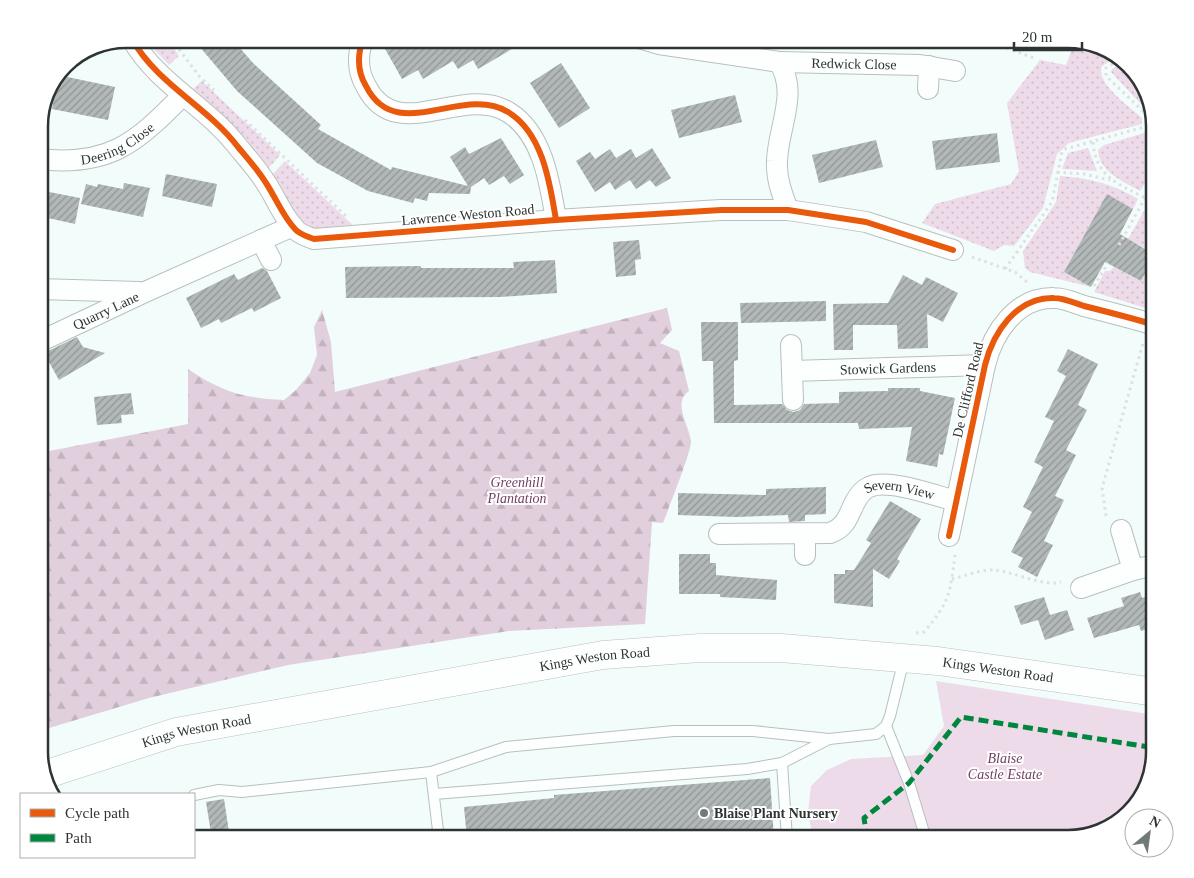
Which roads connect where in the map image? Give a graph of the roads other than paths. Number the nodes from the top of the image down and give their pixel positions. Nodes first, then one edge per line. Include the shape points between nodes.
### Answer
1 (139, 48) edge
2 (361, 48) edge
3 (686, 48) edge
4 (779, 62) junction
5 (929, 66) junction
6 (955, 71) dead end
7 (928, 89) dead end
8 (182, 96) junction
9 (48, 159) edge
10 (788, 210) junction
11 (556, 220) junction
12 (293, 226) junction
13 (261, 240) junction
14 (953, 250) road end
15 (271, 260) dead end
16 (48, 289) edge
17 (145, 292) junction
18 (1146, 322) edge
19 (48, 338) edge
20 (791, 345) dead end
21 (985, 365) junction
22 (792, 371) junction
23 (793, 400) dead end
24 (956, 501) junction
25 (1121, 530) road end
26 (719, 534) dead end
27 (805, 534) junction
28 (949, 536) road end
29 (805, 555) dead end
30 (1146, 567) edge
31 (1133, 570) junction
32 (1082, 588) road end
33 (906, 646) junction
34 (1146, 691) edge
35 (886, 726) junction
36 (829, 739) junction
37 (782, 763) junction
38 (432, 772) junction
39 (50, 773) edge
40 (434, 794) junction
41 (195, 795) edge
42 (437, 830) edge
43 (786, 830) edge
44 (923, 830) edge

1 - 8 street, Lawrence Weston Road
2 - 11 street via 358,59 362,80 373,98 390,109 410,115 479,103 498,107 519,121 538,149 546,169
3 - 4 street, Redwick Close
4 - 5 street, Redwick Close
4 - 10 street via 785,72 788,89 777,151 777,175
5 - 6 street, Redwick Close
5 - 7 street
8 - 9 street, Deering Close via 154,125 118,150 81,161
8 - 12 street, Lawrence Weston Road via 236,143
10 - 11 street, Lawrence Weston Road via 721,210
10 - 14 street, Lawrence Weston Road via 866,222
11 - 12 street, Lawrence Weston Road via 314,239
12 - 13 street, Quarry Lane
13 - 15 street
13 - 17 street, Quarry Lane via 185,282
16 - 17 street, Quarry Lane
17 - 19 street, Quarry Lane
18 - 21 street, De Clifford Road via 1056,298 1038,300 1001,326 990,345
20 - 22 street
21 - 22 street, Stowick Gardens
21 - 24 street, De Clifford Road
22 - 23 street
24 - 27 street, Severn View via 876,485 861,494 847,520 838,529 826,534
24 - 28 street, De Clifford Road
25 - 31 street
26 - 27 street, Severn View
27 - 29 street
30 - 31 street
31 - 32 street
33 - 34 main road, Kings Weston Road via 938,660
33 - 35 lane
33 - 39 main road, Kings Weston Road via 700,648 603,655 176,732
35 - 36 lane via 876,734
35 - 44 lane via 910,782
36 - 37 lane
36 - 38 lane via 753,731 674,731 506,747
37 - 40 lane via 747,769
37 - 43 lane
38 - 40 lane
38 - 41 lane
40 - 42 lane

